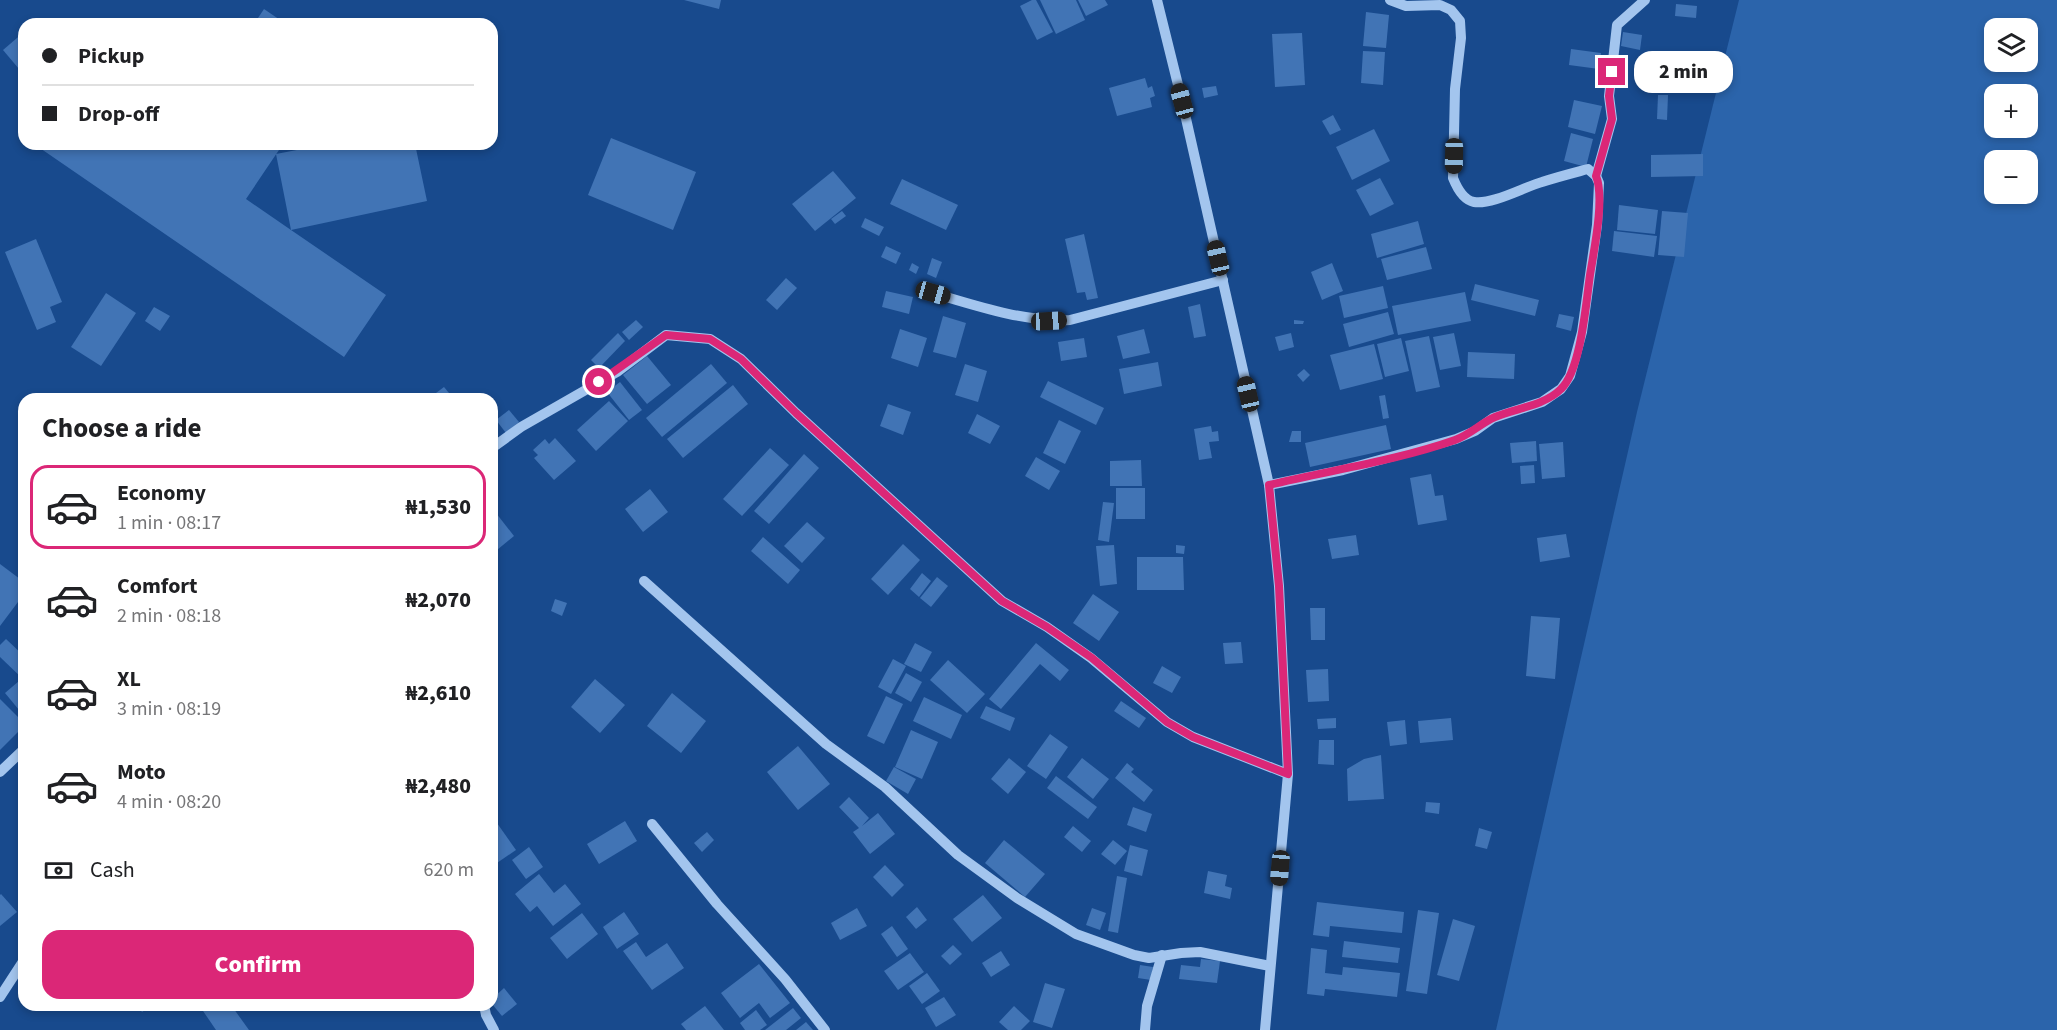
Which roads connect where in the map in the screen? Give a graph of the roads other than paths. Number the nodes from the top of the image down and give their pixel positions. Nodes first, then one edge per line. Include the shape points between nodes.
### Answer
1 (1157, 0) edge
2 (1390, 0) edge
3 (1645, 0) edge
4 (1596, 176) junction
5 (1222, 280) junction
6 (933, 293) dead end
7 (498, 444) edge
8 (1269, 485) junction
9 (644, 581) dead end
10 (18, 755) edge
11 (0, 772) edge
12 (1288, 774) junction
13 (652, 824) dead end
14 (1161, 956) junction
15 (1270, 966) junction
16 (18, 969) edge
17 (0, 997) edge
18 (485, 1011) edge
19 (494, 1030) edge
20 (825, 1030) edge
21 (1145, 1030) edge
22 (1265, 1030) edge

1 - 5 street
2 - 4 street via 1406,6 1440,5 1461,21 1453,178 1464,196 1472,202 1485,202 1588,169
3 - 4 street via 1617,25 1609,96 1612,119
4 - 8 street via 1597,225 1582,332 1570,376 1561,389 1542,402 1492,418 1456,440
5 - 6 street via 1070,320 1049,321
5 - 8 street
7 - 12 street via 617,372 666,335 710,339 741,359 1002,601 1092,658 1167,722 1193,737
8 - 12 street via 1279,586
9 - 14 street via 826,744 885,787 969,864 1076,934 1134,955
10 - 11 street
12 - 15 street
13 - 20 street
14 - 15 street via 1200,952
14 - 21 street via 1147,1006
15 - 22 street
16 - 17 street
18 - 19 street

